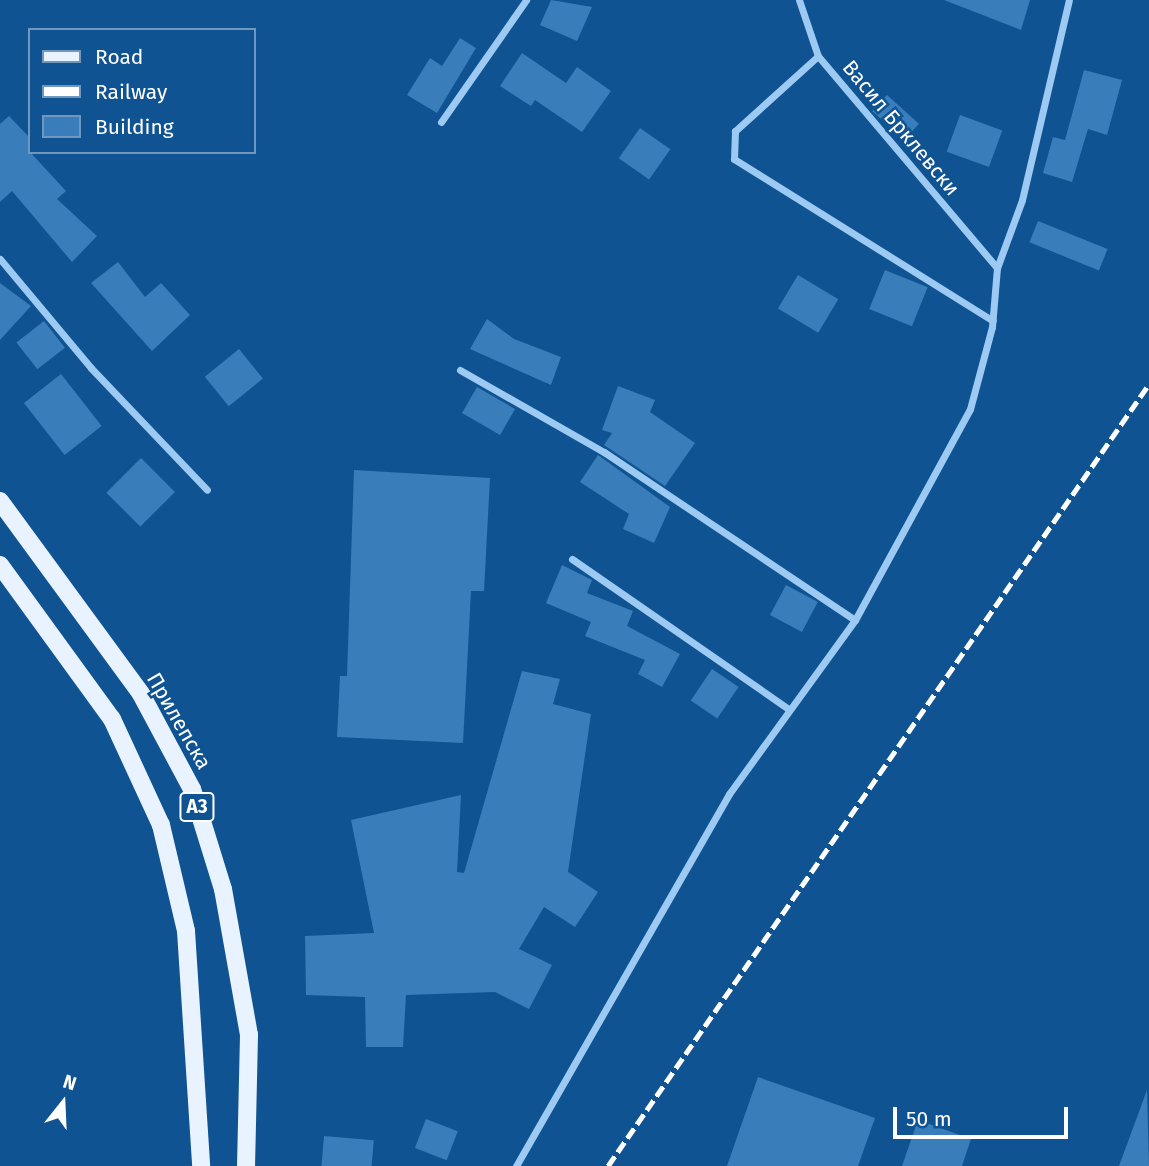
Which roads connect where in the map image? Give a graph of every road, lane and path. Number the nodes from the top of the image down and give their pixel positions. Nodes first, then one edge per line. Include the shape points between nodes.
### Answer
1 (526, 0) edge
2 (799, 0) edge
3 (1069, 0) edge
4 (818, 56) junction
5 (441, 122) dead end
6 (0, 258) edge
7 (998, 268) junction
8 (993, 321) junction
9 (460, 370) dead end
10 (207, 490) dead end
11 (0, 501) edge
12 (572, 559) dead end
13 (0, 565) edge
14 (855, 620) junction
15 (789, 709) junction
16 (201, 1166) edge
17 (246, 1166) edge
18 (516, 1166) edge

1 - 5 street
2 - 4 street, Васил Брклевски
3 - 7 street via 1022,200
4 - 7 street, Васил Брклевски
4 - 8 street via 735,131 734,159
6 - 10 street via 91,368
7 - 8 street
8 - 14 street via 970,409
9 - 14 street via 604,452
11 - 17 main road, Прилепска / A3 via 141,695 192,789 223,889 249,1035
12 - 15 street
13 - 16 main road, A3 via 112,719 162,825 186,931
14 - 15 street
15 - 18 street via 729,794

